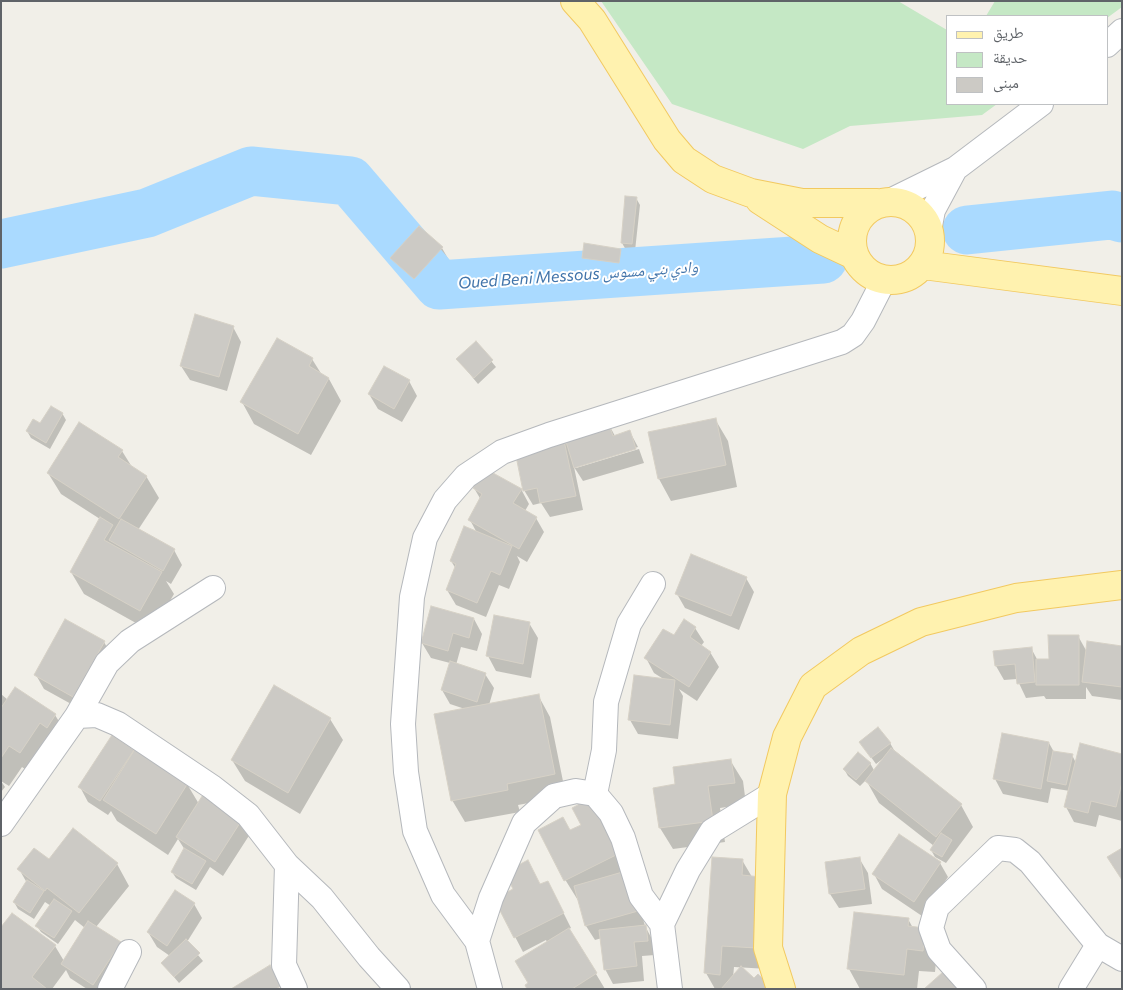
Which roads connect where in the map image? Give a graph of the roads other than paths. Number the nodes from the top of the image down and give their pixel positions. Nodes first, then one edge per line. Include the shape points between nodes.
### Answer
1 (575, 1) edge
2 (1122, 31) edge
3 (1108, 43) edge
4 (1040, 105) edge
5 (955, 169) junction
6 (751, 193) junction
7 (883, 202) junction
8 (929, 231) junction
9 (854, 255) junction
10 (923, 265) junction
11 (884, 280) junction
12 (1122, 291) edge
13 (653, 584) dead end
14 (1122, 585) edge
15 (213, 588) dead end
16 (77, 716) junction
17 (596, 794) junction
18 (772, 794) junction
19 (1, 824) edge
20 (287, 865) junction
21 (662, 924) junction
22 (477, 941) junction
23 (1098, 945) junction
24 (129, 952) dead end
25 (1122, 959) edge
26 (110, 989) edge
27 (295, 989) edge
28 (398, 989) edge
29 (490, 989) edge
30 (670, 989) edge
31 (781, 989) edge
32 (974, 989) edge
33 (1071, 989) edge

1 - 6 main road via 592,20 667,140 684,160 713,179
2 - 3 street
4 - 5 street
5 - 7 street
5 - 8 street via 933,210
6 - 7 main road via 802,203
6 - 9 main road via 820,239
7 - 8 main road via 907,204 921,215
7 - 9 main road via 862,214 853,230 851,243
8 - 10 main road via 931,244
9 - 11 main road via 871,276
10 - 11 main road via 906,278
10 - 12 main road
11 - 22 street via 863,321 853,335 842,342 502,452 466,476 445,500 425,538 412,597 403,724 406,772 415,831 443,895
13 - 17 street via 629,624 606,702 604,750
14 - 18 main road via 1016,598 920,622 861,651 813,686 787,737
15 - 16 street via 130,641 107,663
16 - 19 street
16 - 20 street via 97,716 118,724 212,787 248,816
17 - 21 street via 611,813 623,838 641,896
17 - 22 street via 576,791 554,796 524,823 491,898
18 - 21 street via 712,831 688,870
18 - 31 main road via 768,948
20 - 27 street via 284,965
20 - 28 street via 322,898
21 - 30 street
22 - 29 street
23 - 25 street
23 - 32 street via 1030,862 1015,850 998,848 937,907 931,928 939,950
23 - 33 street
24 - 26 street

